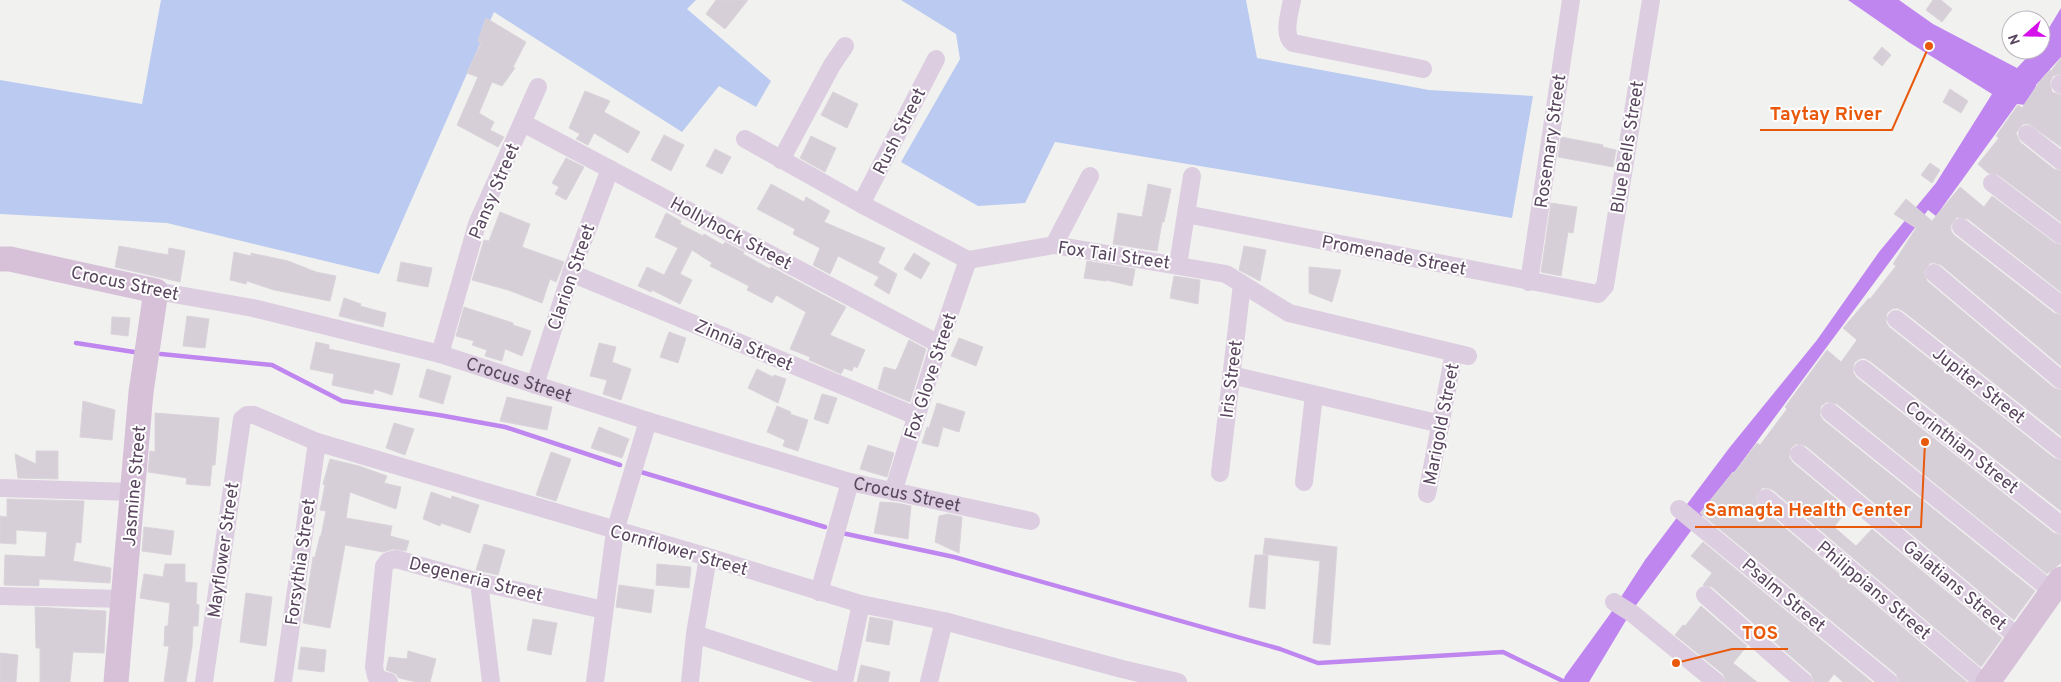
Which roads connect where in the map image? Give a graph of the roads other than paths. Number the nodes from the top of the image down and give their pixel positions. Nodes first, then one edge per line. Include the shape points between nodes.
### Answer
1 (1292, 0) edge
2 (1651, 0) edge
3 (1567, 1) edge
4 (845, 46) dead end
5 (936, 59) dead end
6 (1423, 68) dead end
7 (538, 87) dead end
8 (523, 123) junction
9 (2028, 134) dead end
10 (745, 139) dead end
11 (781, 160) junction
12 (2061, 161) edge
13 (610, 169) junction
14 (1090, 176) dead end
15 (1192, 176) dead end
16 (1992, 183) dead end
17 (861, 204) junction
18 (1186, 214) junction
19 (1961, 227) dead end
20 (2061, 235) edge
21 (1054, 245) junction
22 (0, 259) edge
23 (968, 260) junction
24 (1178, 264) junction
25 (571, 273) junction
26 (1934, 273) dead end
27 (1529, 282) junction
28 (1242, 284) junction
29 (156, 291) junction
30 (1601, 292) joint
31 (2061, 306) edge
32 (1896, 320) dead end
33 (939, 344) junction
34 (440, 354) junction
35 (1461, 355) joint
36 (1863, 369) dead end
37 (1232, 375) junction
38 (2061, 380) edge
39 (535, 385) junction
40 (1314, 395) junction
41 (1830, 412) dead end
42 (916, 416) junction
43 (242, 419) joint
44 (648, 421) junction
45 (1441, 424) junction
46 (317, 442) junction
47 (2061, 450) edge
48 (1799, 454) dead end
49 (1220, 473) dead end
50 (850, 482) junction
51 (1304, 482) dead end
52 (0, 488) edge
53 (133, 492) junction
54 (893, 492) junction
55 (1427, 494) dead end
56 (1766, 498) dead end
57 (1681, 510) dead end
58 (1031, 521) dead end
59 (2061, 525) edge
60 (615, 531) junction
61 (708, 557) junction
62 (479, 582) junction
63 (2057, 585) edge
64 (819, 592) junction
65 (1704, 595) dead end
66 (0, 596) edge
67 (124, 599) junction
68 (1615, 603) dead end
69 (861, 604) junction
70 (604, 610) junction
71 (944, 621) junction
72 (695, 634) junction
73 (2019, 638) junction
74 (1120, 676) edge
75 (116, 682) edge
76 (204, 682) edge
77 (283, 682) edge
78 (389, 682) edge
79 (491, 682) edge
80 (595, 682) edge
81 (690, 682) edge
82 (843, 682) edge
83 (930, 682) edge
84 (1178, 682) edge
85 (1716, 682) edge
86 (1804, 682) edge
87 (1888, 682) edge
88 (1983, 682) edge
89 (1988, 682) edge

1 - 6 street via 1287,34 1293,43
2 - 30 street, Blue Bells Street via 1605,286
3 - 27 street, Rosemary Street
4 - 11 street
5 - 17 street, Rush Street
7 - 8 street, Pansy Street
8 - 13 street, Hollyhock Street
8 - 34 street, Pansy Street via 477,224
9 - 12 street
10 - 11 street
11 - 17 street
13 - 25 street, Clarion Street
13 - 33 street, Hollyhock Street
14 - 21 street
15 - 18 street
16 - 20 street
17 - 23 street
18 - 24 street
18 - 27 street, Promenade Street
19 - 31 street
21 - 23 street, Fox Tail Street
21 - 24 street, Fox Tail Street
22 - 29 street, Crocus Street
23 - 33 street, Fox Glove Street
24 - 28 street, Fox Tail Street via 1226,274
25 - 39 street, Clarion Street
25 - 42 street, Zinnia Street
26 - 38 street
27 - 30 street, Promenade Street via 1595,295
28 - 35 street, Fox Tail Street via 1289,313
28 - 37 street, Iris Street
29 - 34 street, Crocus Street via 253,308
29 - 53 street, Jasmine Street via 141,392
32 - 47 street, Jupiter Street
33 - 42 street, Fox Glove Street
34 - 39 street, Crocus Street
35 - 45 street, Marigold Street
36 - 59 street, Corinthian Street
37 - 40 street
37 - 49 street, Iris Street
39 - 44 street, Crocus Street
40 - 45 street
40 - 51 street
41 - 63 street
42 - 54 street, Fox Glove Street
43 - 46 street, Cornflower Street via 254,415
43 - 76 street, Mayflower Street
44 - 50 street, Crocus Street
44 - 60 street
45 - 55 street, Marigold Street
46 - 60 street, Cornflower Street
46 - 77 street, Forsythia Street
48 - 73 street, Galatians Street
50 - 54 street, Crocus Street
50 - 64 street
52 - 53 street
53 - 67 street, Jasmine Street
54 - 58 street, Crocus Street
56 - 88 street, Philippians Street
57 - 87 street, Psalm Street
60 - 61 street, Cornflower Street
60 - 70 street
61 - 64 street, Cornflower Street
61 - 72 street
62 - 70 street, Degeneria Street
62 - 78 street, Degeneria Street via 396,559 388,561 384,566 374,667 376,676
62 - 79 street
63 - 73 street
64 - 69 street, Cornflower Street
65 - 86 street
66 - 67 street
67 - 75 street, Jasmine Street
68 - 85 street
69 - 71 street, Cornflower Street
69 - 82 street
70 - 80 street
71 - 74 street, Cornflower Street
71 - 83 street
72 - 81 street
72 - 82 street
73 - 89 street
74 - 84 street, Cornflower Street

